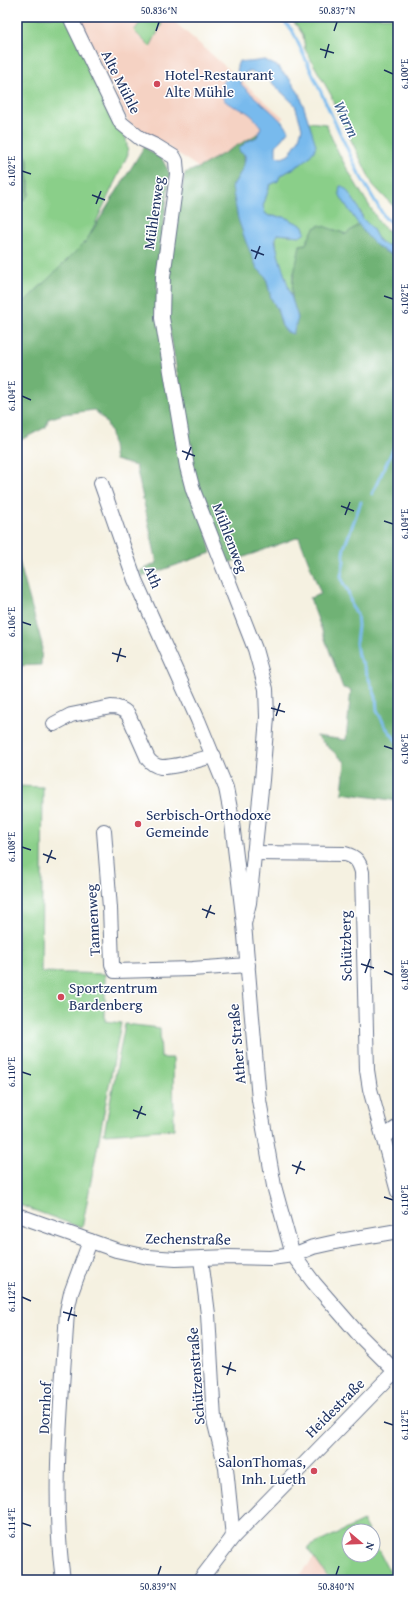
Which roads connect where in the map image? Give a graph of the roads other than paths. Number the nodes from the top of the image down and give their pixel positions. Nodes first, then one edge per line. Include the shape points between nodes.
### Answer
1 (70, 17) edge
2 (176, 162) joint
3 (102, 483) dead end
4 (182, 682) joint
5 (54, 724) dead end
6 (214, 756) junction
7 (104, 831) dead end
8 (254, 853) junction
9 (244, 924) junction
10 (248, 965) junction
11 (398, 1128) edge
12 (383, 1137) junction
13 (398, 1192) edge
14 (17, 1215) edge
15 (398, 1231) edge
16 (90, 1241) junction
17 (293, 1255) junction
18 (201, 1259) junction
19 (397, 1372) edge
20 (233, 1537) junction
21 (63, 1580) edge
22 (200, 1580) edge

1 - 2 street, Alte Mühle via 121,123 141,139 174,157
2 - 8 street, Mühlenweg via 177,174 163,277 162,318 193,490 255,649 266,689 267,717
3 - 4 street, Ath via 135,580
4 - 6 street, Ather Straße
5 - 6 street via 72,714 118,707 128,714 148,759 156,766 162,767
6 - 9 street, Ather Straße via 226,788 231,814
7 - 10 street, Tannenweg via 112,964 116,971
8 - 9 street, Mühlenweg via 249,903
8 - 12 street, Schützberg via 345,854 354,856 360,862 367,1070
9 - 10 street, Ather Straße
10 - 17 street, Ather Straße via 254,1053 266,1148
11 - 12 street
12 - 13 street, Schützberg
14 - 16 street, Zechenstraße
15 - 17 street, Zechenstraße via 313,1248
16 - 18 street, Zechenstraße via 148,1257
16 - 21 street, Dornhof via 67,1311 58,1496
17 - 18 street, Zechenstraße via 271,1258
17 - 19 street, Ather Straße via 361,1337
18 - 20 street, Schützenstraße via 208,1314 214,1420 226,1468
19 - 20 street, Heidestraße
20 - 22 street, Heidestraße

